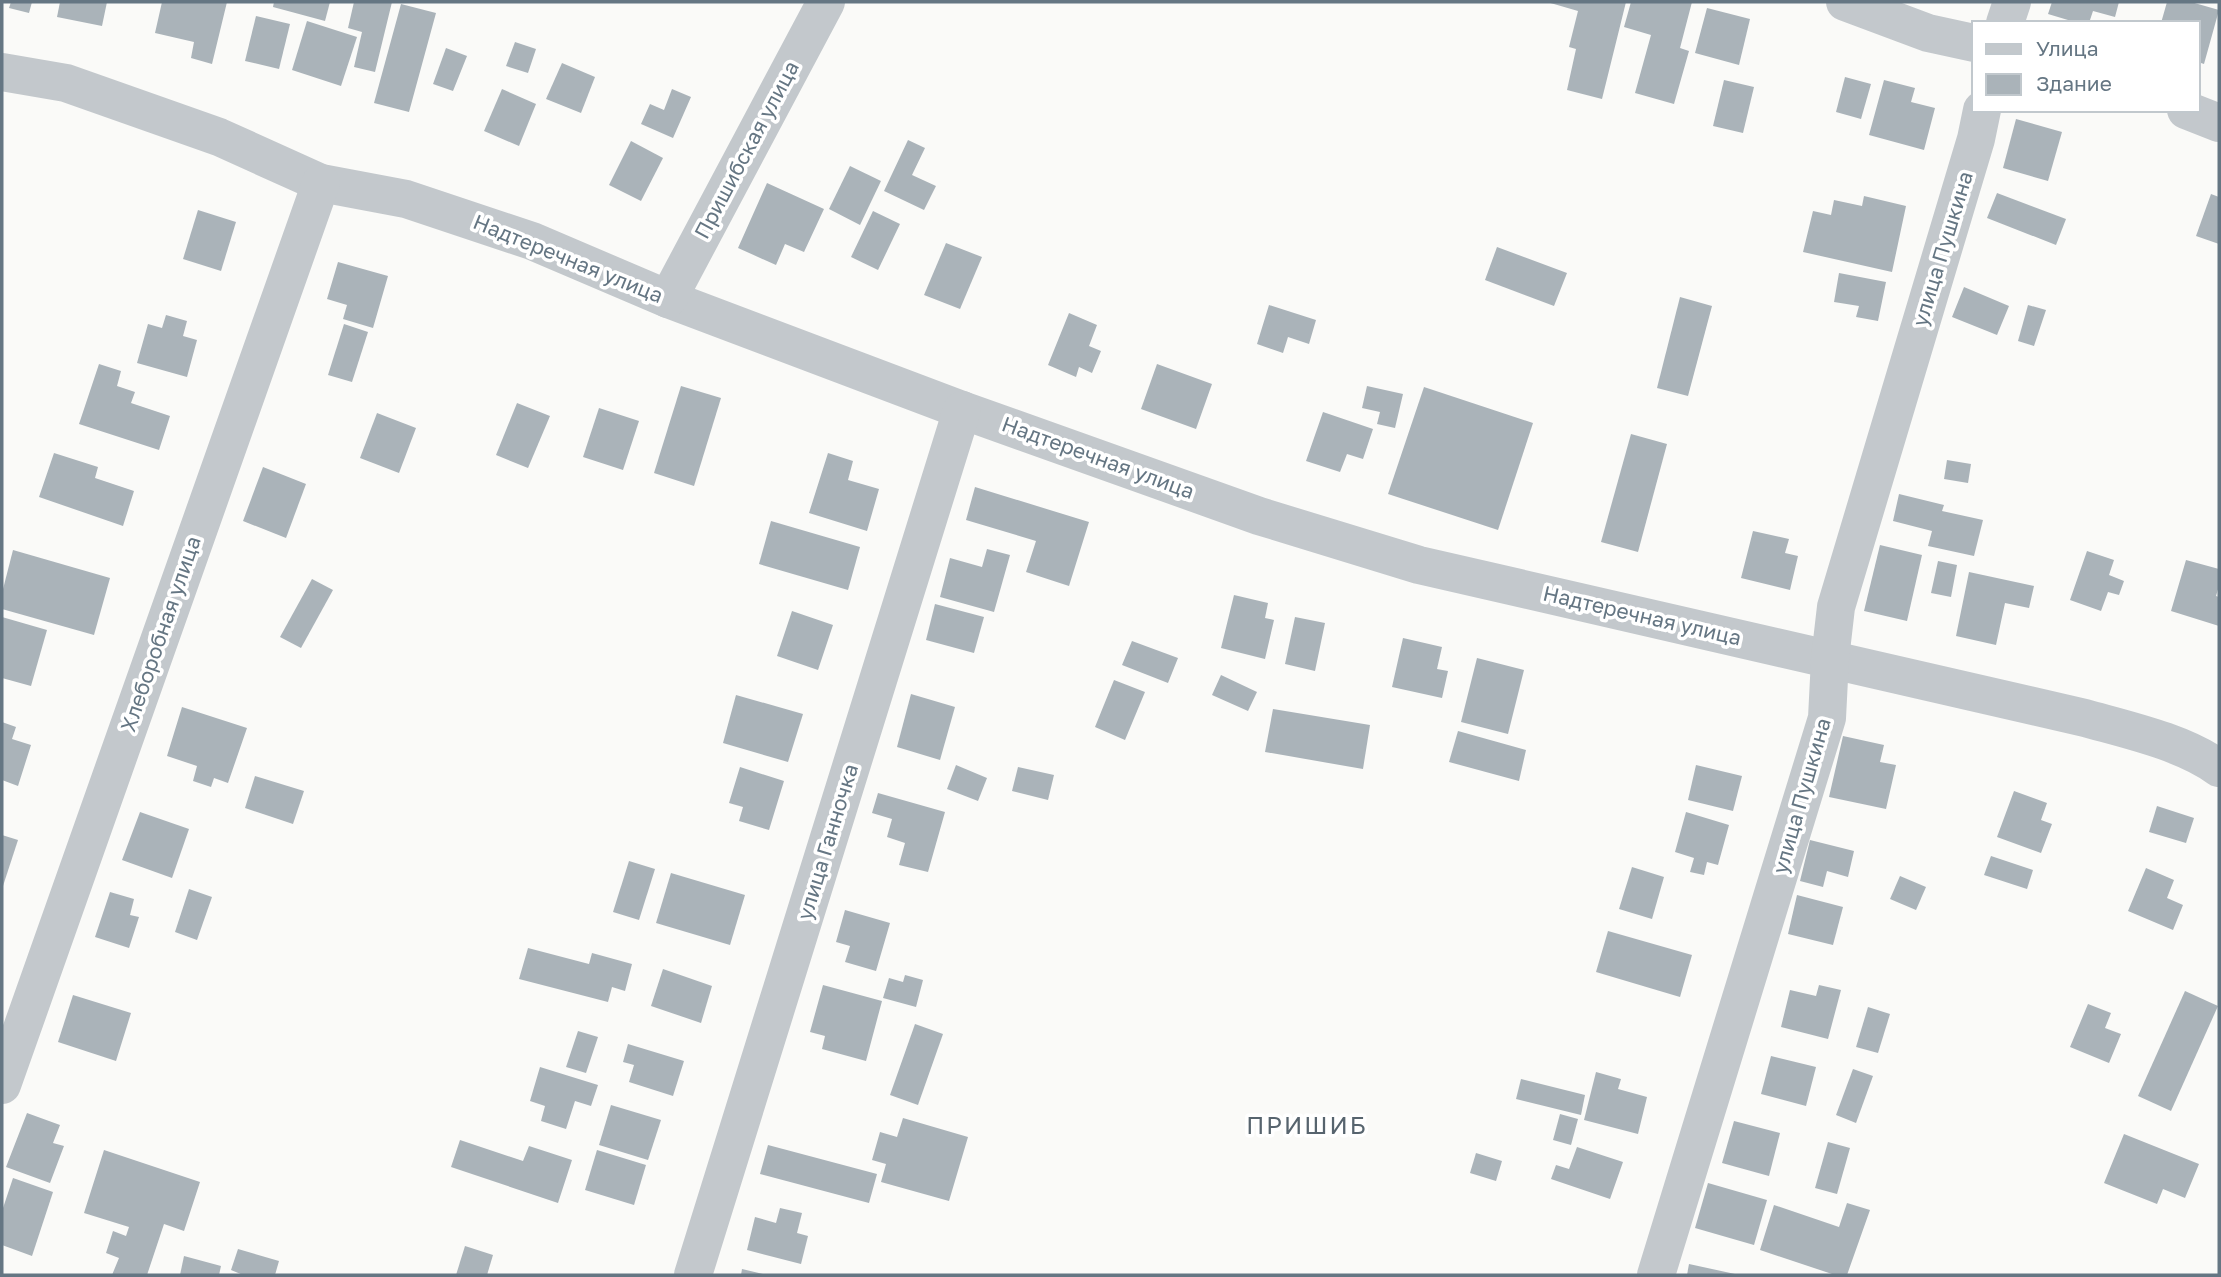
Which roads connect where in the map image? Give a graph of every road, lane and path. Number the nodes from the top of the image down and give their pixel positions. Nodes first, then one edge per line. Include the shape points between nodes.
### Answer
1 (825, 2) edge
2 (1845, 2) edge
3 (2012, 2) edge
4 (2006, 21) edge
5 (1972, 43) edge
6 (2, 72) edge
7 (1982, 112) edge
8 (2191, 112) edge
9 (2219, 123) edge
10 (321, 183) junction
11 (668, 299) junction
12 (962, 410) junction
13 (1830, 659) junction
14 (2219, 768) edge
15 (2, 1085) edge
16 (693, 1275) edge
17 (1656, 1275) edge

1 - 11 street, Пришибская улица
2 - 5 street via 1928,33
3 - 4 street
6 - 10 street, Надтеречная улица via 66,83 219,137
7 - 13 street, улица Пушкина via 1836,607
8 - 9 street
10 - 11 street, Надтеречная улица via 406,199 532,241
10 - 15 street, Хлеборобная улица
11 - 12 street, Надтеречная улица
12 - 13 street, Надтеречная улица via 1259,516 1419,565
12 - 16 street, улица Ганночка
13 - 14 street, Надтеречная улица via 2150,736
13 - 17 street, улица Пушкина via 1827,718

